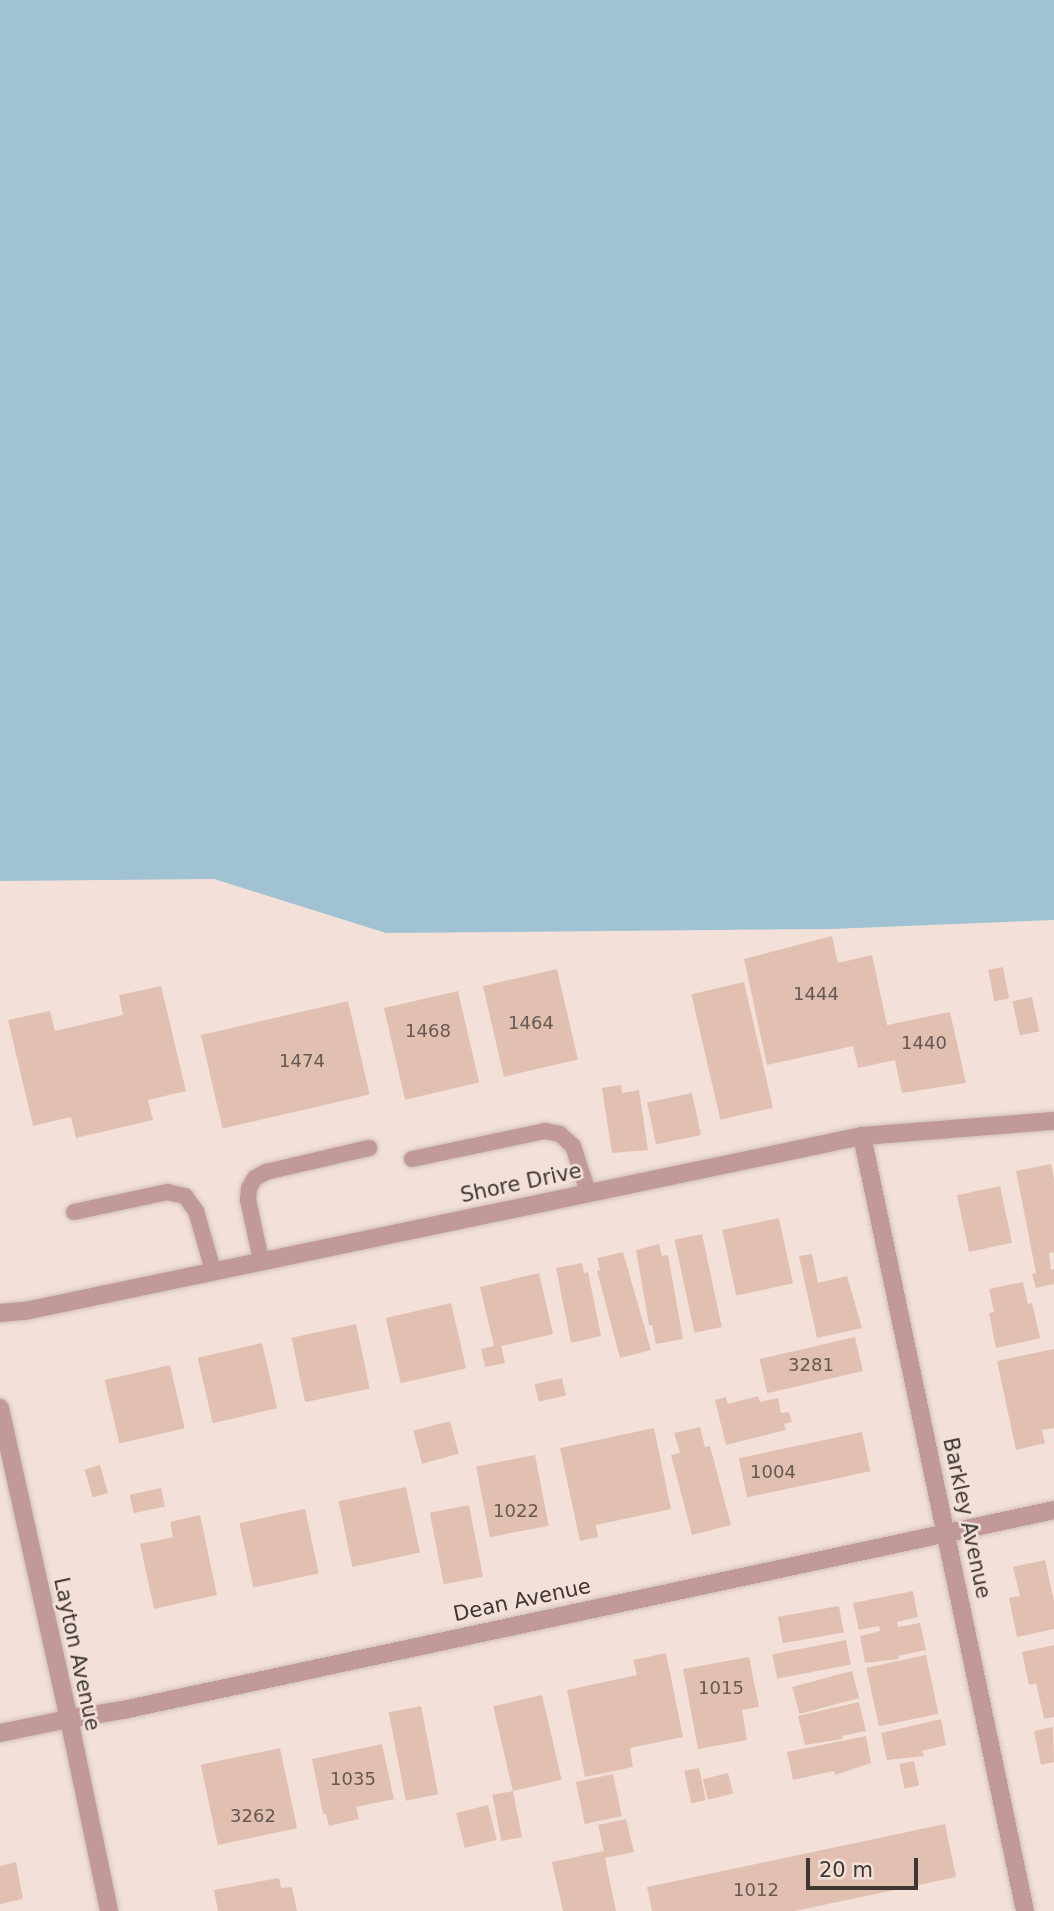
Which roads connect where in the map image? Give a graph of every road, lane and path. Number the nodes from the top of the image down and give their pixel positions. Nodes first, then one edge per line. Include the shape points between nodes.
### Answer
1 (1054, 1121) edge
2 (862, 1136) junction
3 (369, 1148) dead end
4 (412, 1159) dead end
5 (588, 1192) junction
6 (74, 1212) dead end
7 (261, 1260) junction
8 (213, 1270) junction
9 (0, 1313) edge
10 (0, 1408) edge
11 (1054, 1510) edge
12 (947, 1532) junction
13 (69, 1719) junction
14 (0, 1733) edge
15 (109, 1911) edge
16 (1025, 1911) edge

1 - 2 street, Shore Drive
2 - 5 street, Shore Drive
2 - 12 street, Barkley Avenue
3 - 7 lane via 255,1178 248,1200
4 - 5 lane via 545,1131 560,1134 573,1146
5 - 7 street, Shore Drive
6 - 8 lane via 167,1192 185,1196 196,1211
7 - 8 street, Shore Drive
8 - 9 street, Shore Drive
10 - 13 street, Layton Avenue
11 - 12 street, Dean Avenue
12 - 13 street, Dean Avenue
12 - 16 street, Barkley Avenue
13 - 14 street, Dean Avenue
13 - 15 street, Layton Avenue

